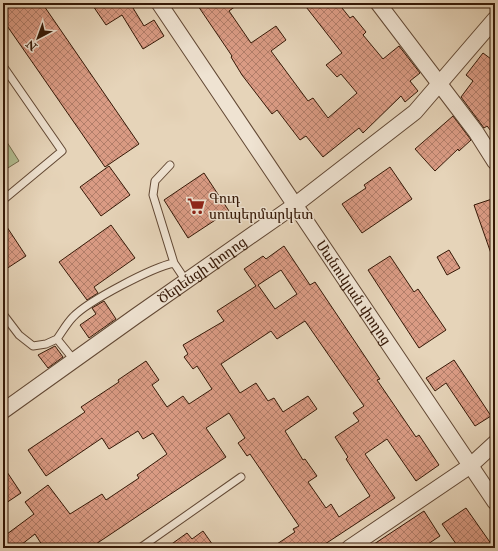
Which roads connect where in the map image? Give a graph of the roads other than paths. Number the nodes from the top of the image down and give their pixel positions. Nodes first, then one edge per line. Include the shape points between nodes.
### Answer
1 (159, 3) edge
2 (378, 3) edge
3 (495, 19) edge
4 (3, 66) edge
5 (439, 85) junction
6 (495, 162) edge
7 (170, 165) dead end
8 (3, 200) edge
9 (295, 205) junction
10 (174, 263) junction
11 (186, 281) junction
12 (3, 314) edge
13 (57, 339) junction
14 (74, 360) junction
15 (3, 411) edge
16 (495, 443) edge
17 (470, 466) junction
18 (241, 477) dead end
19 (495, 502) edge
20 (140, 548) edge
21 (349, 548) edge

1 - 9 street, Մանուկյան փողոց
2 - 5 street
3 - 5 street, Ծերենցի փողոց
4 - 8 lane via 62,151
5 - 6 street via 476,132
5 - 9 street, Ծերենցի փողոց via 415,112
7 - 10 lane via 155,181 154,195
9 - 11 street, Ծերենցի փողոց
9 - 17 street, Մանուկյան փողոց
10 - 11 lane
10 - 13 lane via 161,266 109,292 74,316
11 - 14 street, Ծերենցի փողոց
12 - 13 lane via 19,335 33,346
13 - 14 lane
14 - 15 street, Ծերենցի փողոց
16 - 17 street
17 - 19 street, Մանուկյան փողոց
17 - 21 street
18 - 20 lane

